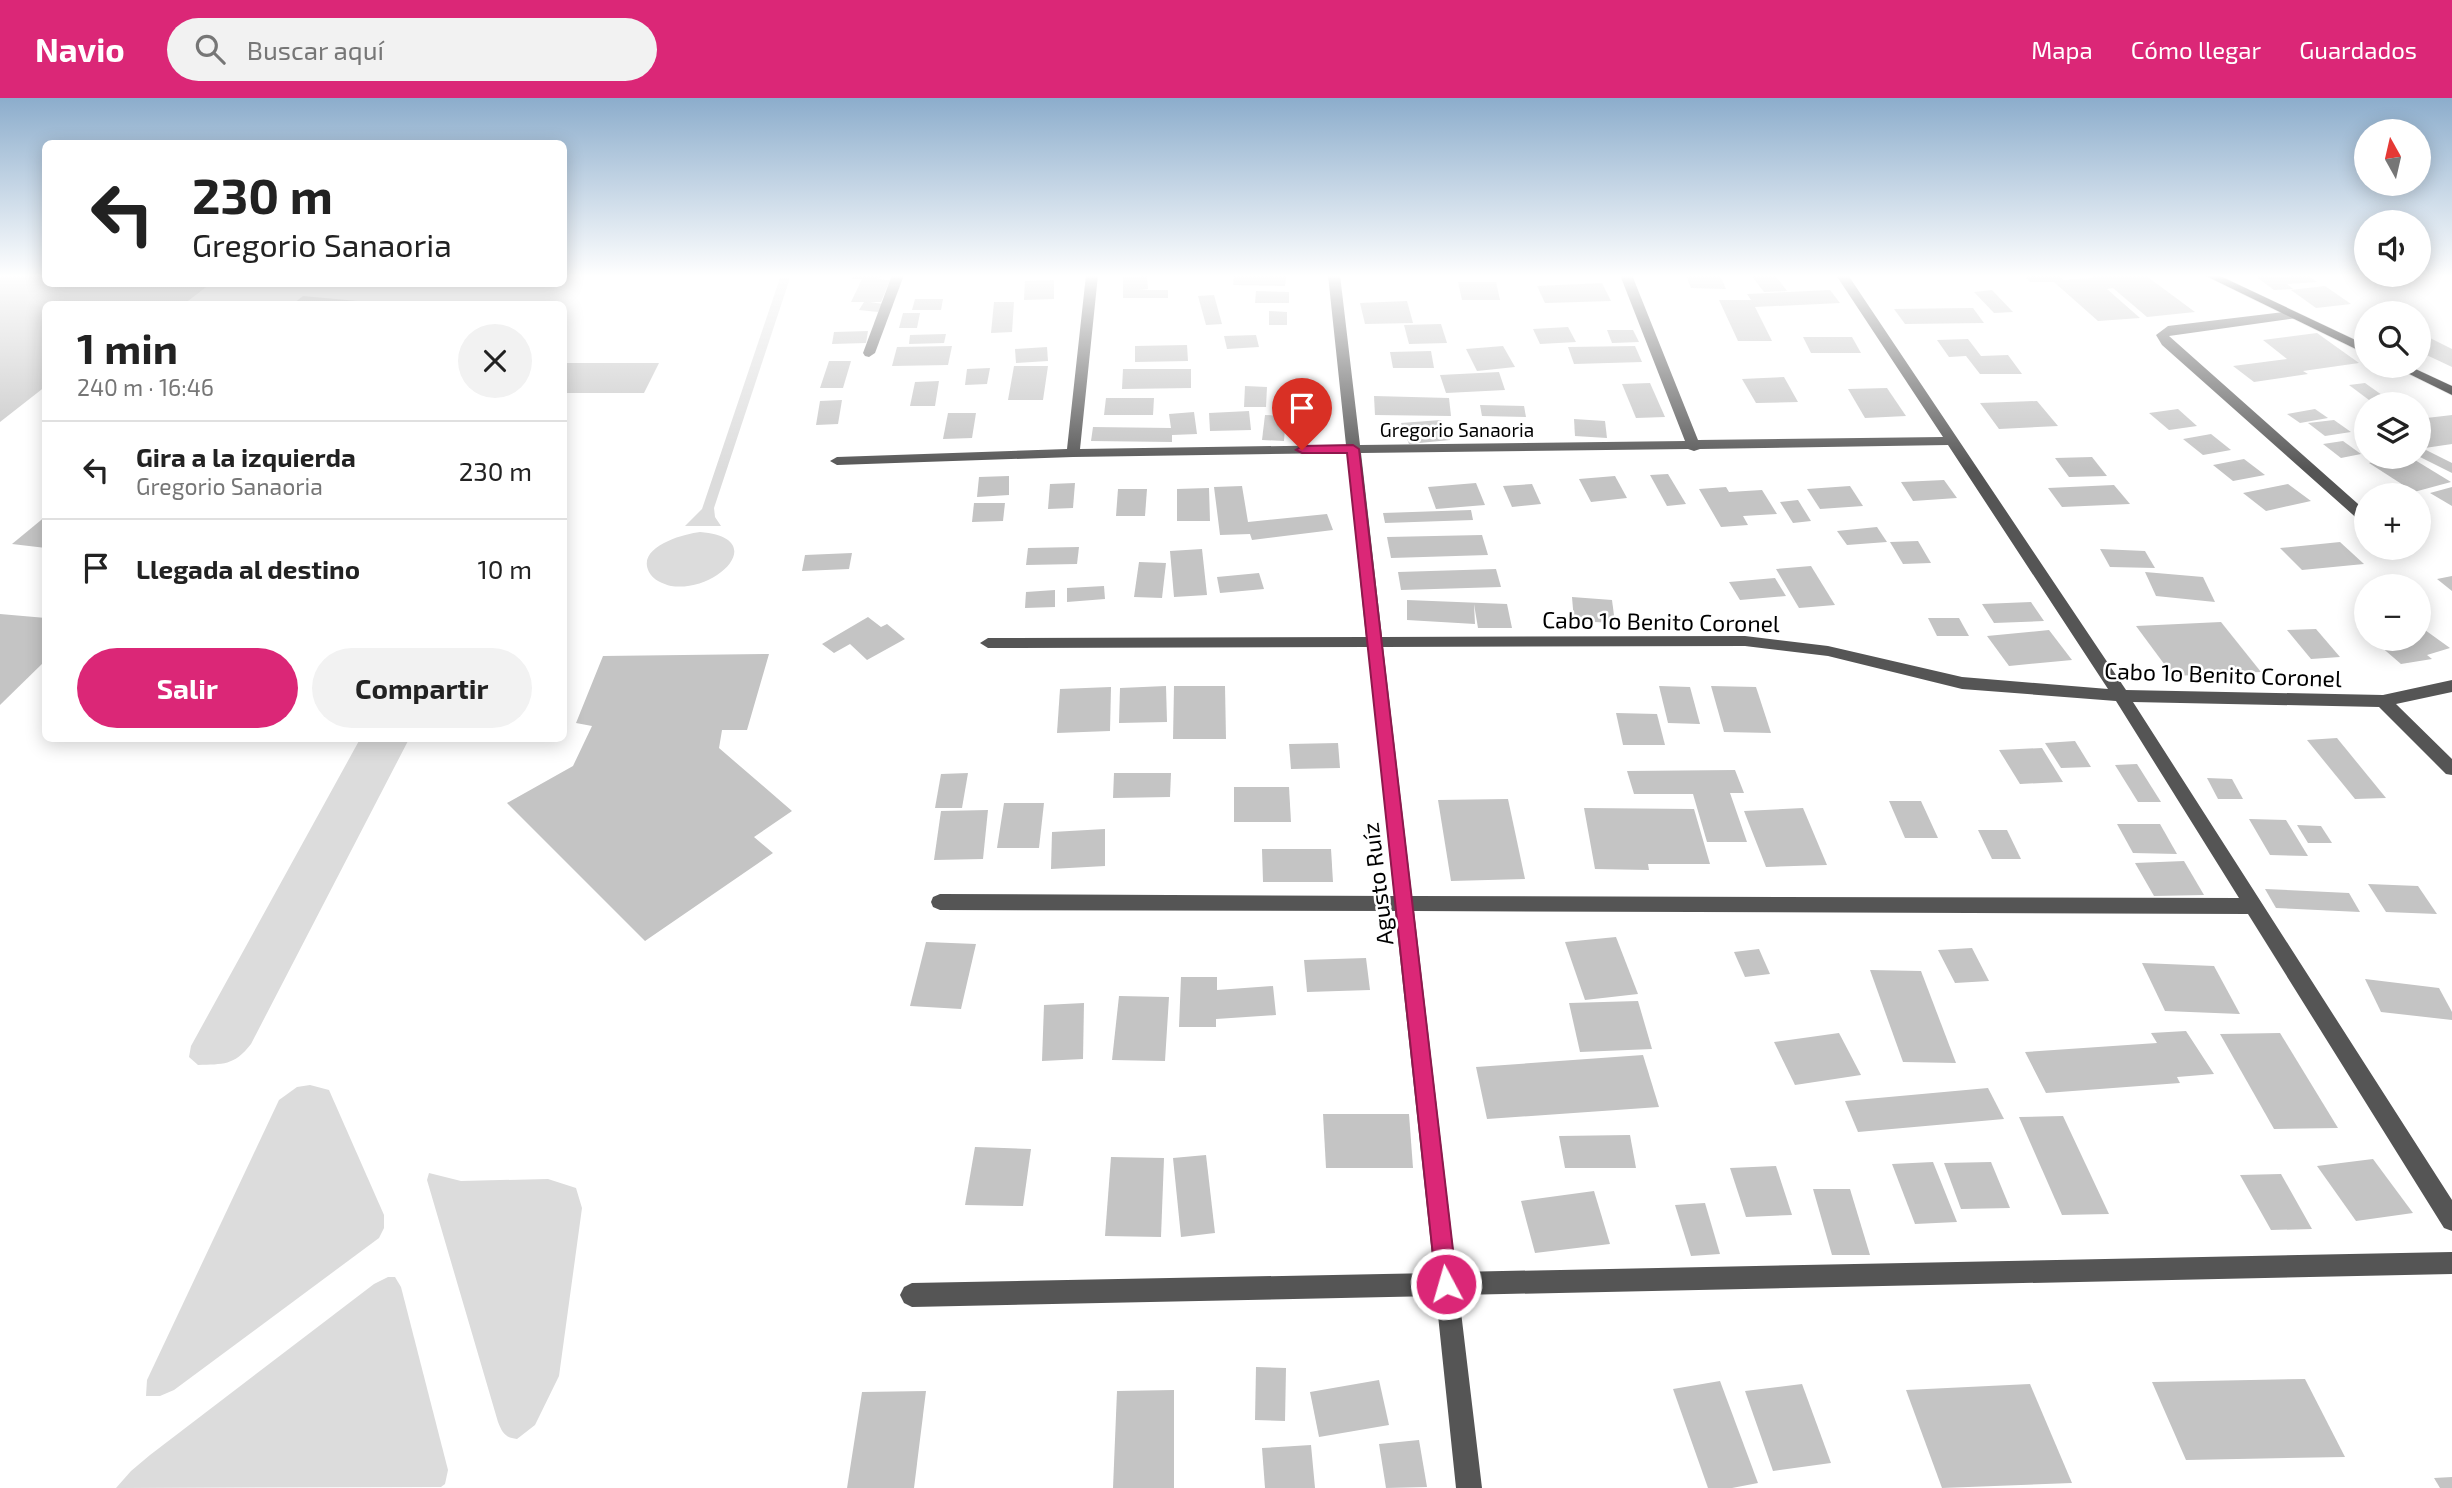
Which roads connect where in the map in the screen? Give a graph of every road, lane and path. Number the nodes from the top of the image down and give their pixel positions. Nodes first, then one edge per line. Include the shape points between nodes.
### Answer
1 (874, 340) edge
2 (1085, 340) edge
3 (1341, 340) edge
4 (1652, 340) edge
5 (1885, 340) edge
6 (2165, 340) edge
7 (869, 353) dead end
8 (2424, 378) edge
9 (2452, 391) edge
10 (1952, 441) junction
11 (1694, 447) junction
12 (1353, 449) junction
13 (1073, 453) junction
14 (837, 461) dead end
15 (2354, 508) edge
16 (1373, 642) junction
17 (988, 643) dead end
18 (2452, 686) edge
19 (2121, 696) junction
20 (2383, 701) junction
21 (2452, 769) edge
22 (940, 902) dead end
23 (1404, 903) junction
24 (2254, 906) junction
25 (2452, 1220) edge
26 (2452, 1263) edge
27 (1446, 1284) junction
28 (912, 1295) dead end
29 (1469, 1488) edge

1 - 7 street
2 - 13 street
3 - 12 street, Agusto Ruíz
4 - 11 street
5 - 10 street
6 - 15 street
8 - 9 main road
10 - 11 street, Gregorio Sanaoria
10 - 19 street
11 - 12 street, Gregorio Sanaoria
12 - 13 street, Gregorio Sanaoria
12 - 16 street, Agusto Ruíz
13 - 14 street, Gregorio Sanaoria
16 - 17 street, Cabo 1o Benito Coronel
16 - 19 street, Cabo 1o Benito Coronel via 1745,641 1828,651 1962,683
16 - 23 street, Agusto Ruíz
18 - 20 street, Cabo 1o Benito Coronel
19 - 20 street, Cabo 1o Benito Coronel
19 - 24 street
20 - 21 street
22 - 23 street
23 - 24 street
23 - 27 street, Agusto Ruíz
24 - 25 street
26 - 27 street
27 - 28 street
27 - 29 street, Agusto Ruíz

